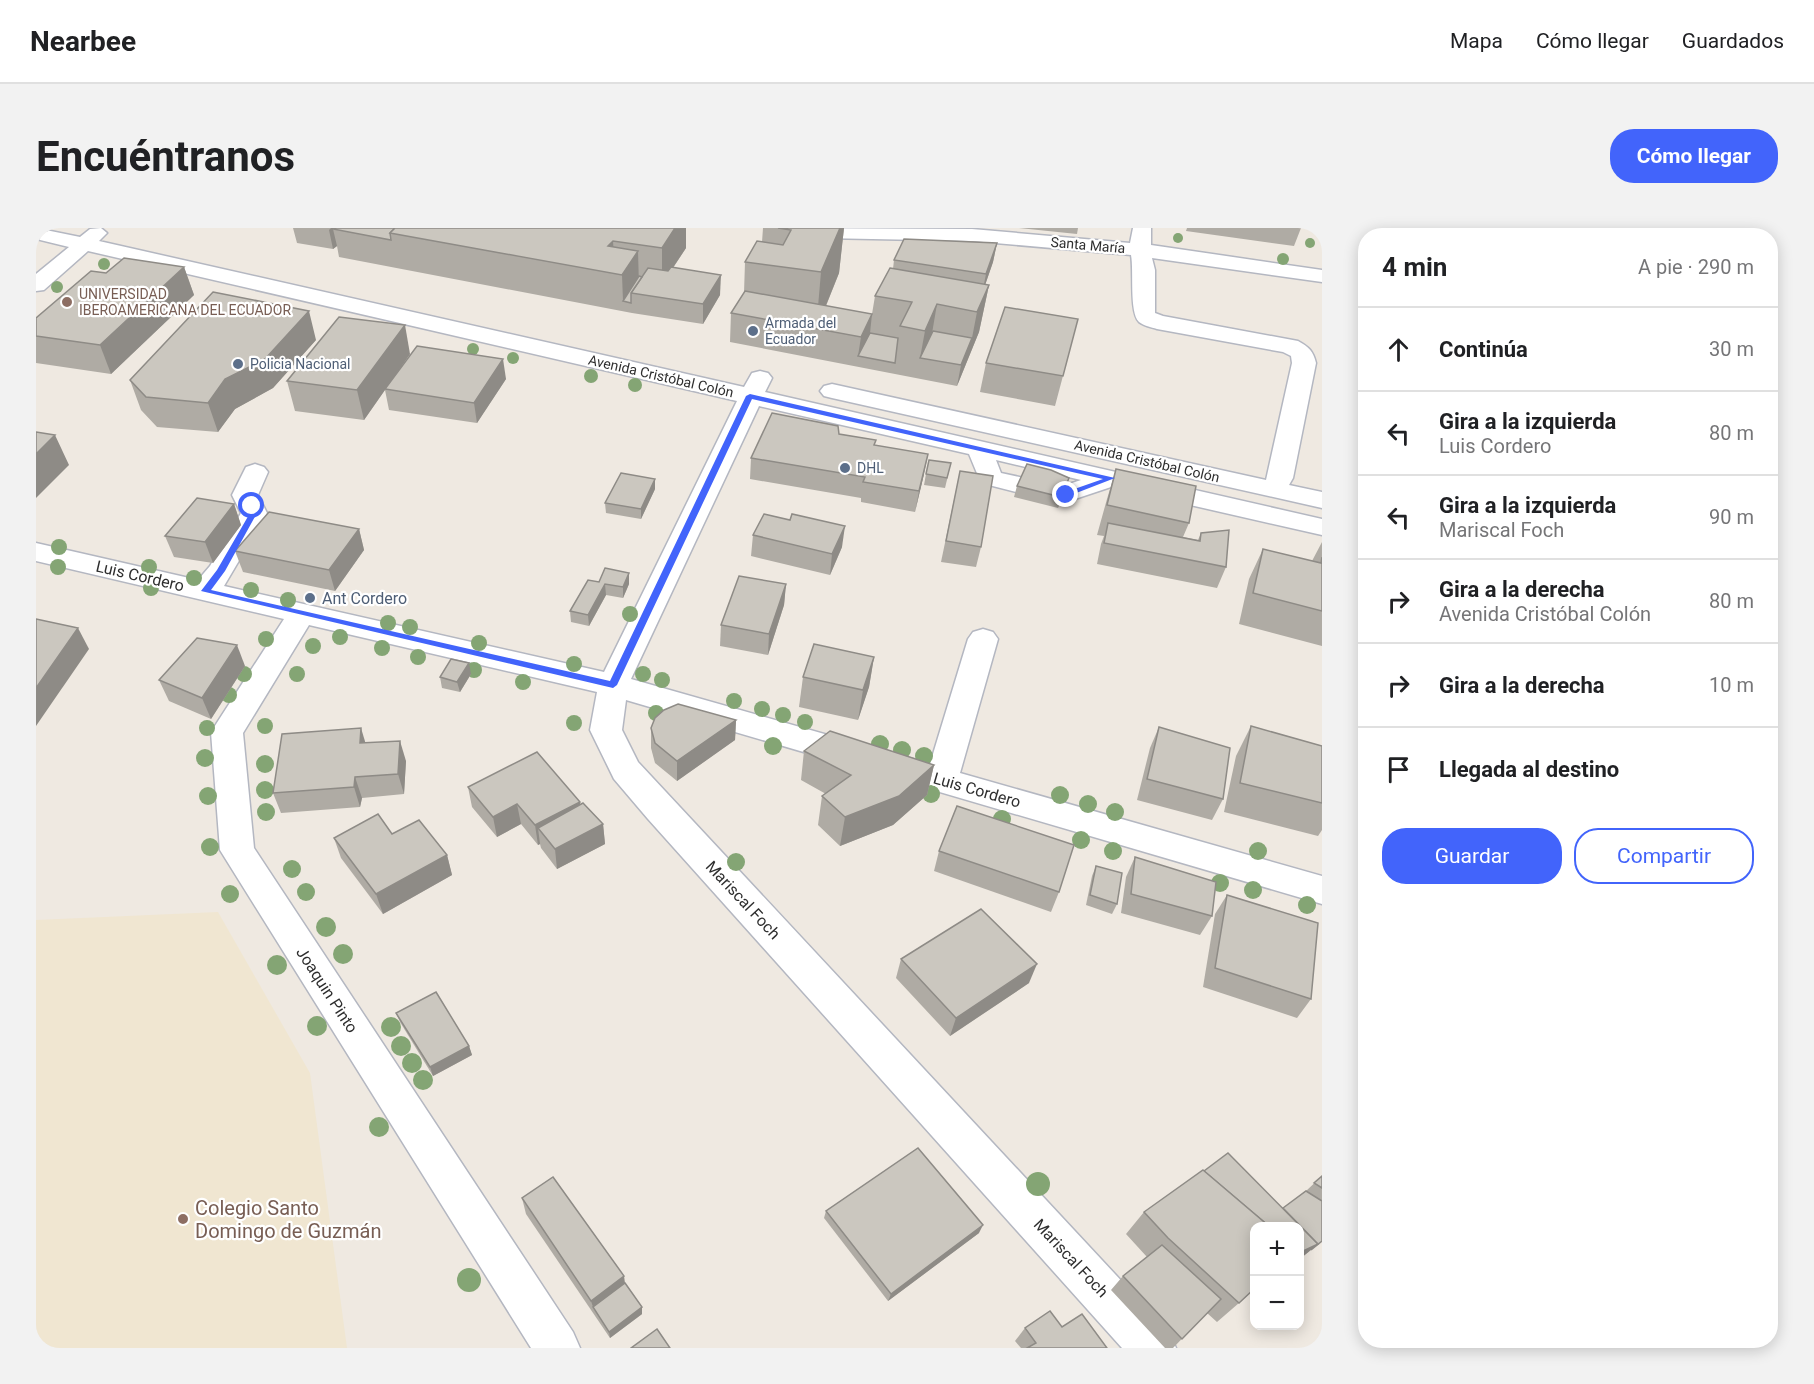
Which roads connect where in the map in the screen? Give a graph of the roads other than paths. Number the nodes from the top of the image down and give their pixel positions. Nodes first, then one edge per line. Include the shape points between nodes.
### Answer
1 (780, 228) edge
2 (1143, 228) edge
3 (847, 230) edge
4 (973, 231) edge
5 (95, 232) edge
6 (36, 233) edge
7 (1140, 250) junction
8 (1322, 276) edge
9 (232, 277) junction
10 (36, 285) edge
11 (212, 296) edge
12 (680, 358) dead end
13 (756, 380) junction
14 (812, 387) dead end
15 (979, 448) junction
16 (255, 472) dead end
17 (1112, 478) junction
18 (1020, 485) edge
19 (1275, 489) junction
20 (1063, 495) edge
21 (1322, 500) edge
22 (1322, 527) edge
23 (36, 552) edge
24 (206, 591) junction
25 (302, 613) junction
26 (983, 639) dead end
27 (613, 685) junction
28 (941, 780) junction
29 (1322, 890) edge
30 (557, 1348) edge
31 (1153, 1348) edge

1 - 3 street, Santa María
2 - 7 street
3 - 4 street, Santa María
4 - 7 street, Santa María
5 - 6 street, Avenida Cristóbal Colón
5 - 9 street, Avenida Cristóbal Colón
5 - 10 street
5 - 12 street, Avenida Cristóbal Colón
7 - 8 street, Santa María
7 - 19 street via 1147,317 1290,346 1302,353 1304,363
9 - 11 street
9 - 13 street, Avenida Cristóbal Colón
13 - 15 street, Avenida Cristóbal Colón
13 - 27 street, Mariscal Foch
14 - 19 street, Avenida Cristóbal Colón
15 - 17 street, Avenida Cristóbal Colón
15 - 18 street via 990,478
16 - 24 street via 245,495 254,513
17 - 20 street
17 - 22 street, Avenida Cristóbal Colón via 1219,515
19 - 21 street, Avenida Cristóbal Colón
23 - 24 street, Luis Cordero
24 - 25 street, Luis Cordero
25 - 27 street, Luis Cordero
25 - 30 street, Joaquin Pinto via 227,732 237,850
26 - 28 street
27 - 28 street, Luis Cordero
27 - 31 street, Mariscal Foch via 606,730 626,770
28 - 29 street, Luis Cordero

